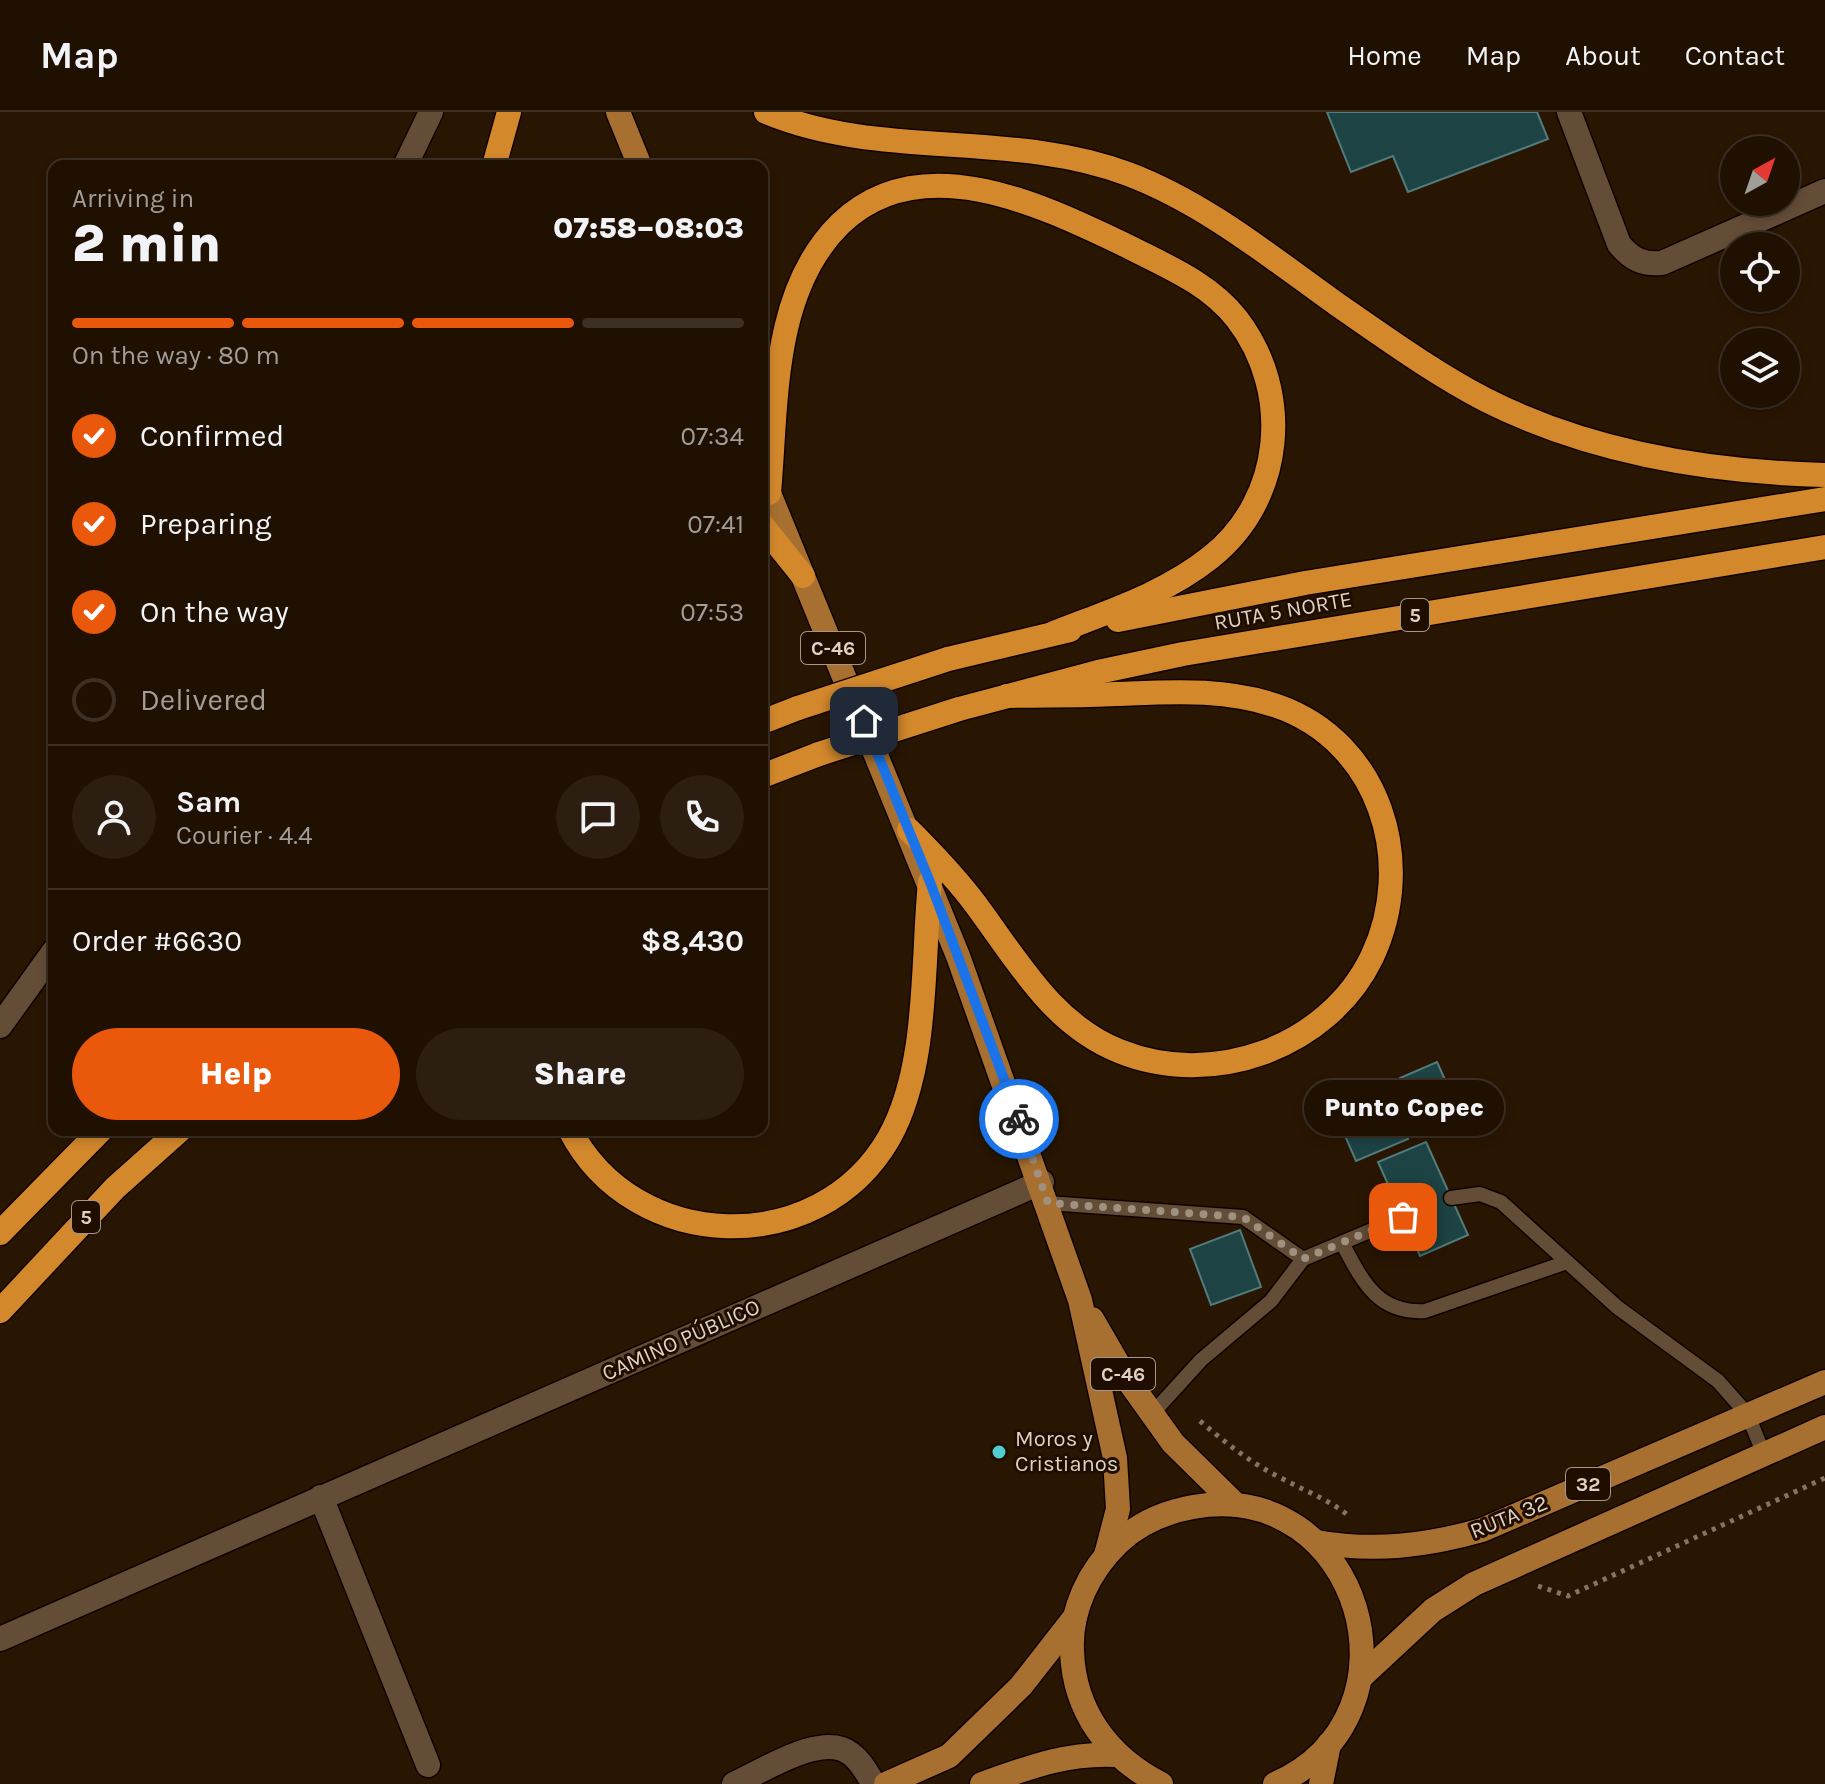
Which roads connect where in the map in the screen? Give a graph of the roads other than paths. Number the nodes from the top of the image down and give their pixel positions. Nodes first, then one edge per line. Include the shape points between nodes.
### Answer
1 (431, 112) edge
2 (509, 112) edge
3 (618, 112) edge
4 (766, 112) edge
5 (1569, 112) edge
6 (408, 160) edge
7 (496, 160) edge
8 (638, 160) edge
9 (1825, 191) edge
10 (768, 461) edge
11 (1825, 475) edge
12 (768, 491) edge
13 (1825, 499) edge
14 (768, 532) edge
15 (1825, 547) edge
16 (803, 576) junction
17 (1054, 633) junction
18 (1007, 696) junction
19 (768, 720) edge
20 (768, 774) edge
21 (909, 830) junction
22 (930, 882) junction
23 (48, 959) edge
24 (0, 1026) edge
25 (72, 1136) edge
26 (95, 1136) edge
27 (173, 1136) edge
28 (574, 1136) edge
29 (1045, 1193) junction
30 (1451, 1198) dead end
31 (29, 1201) junction
32 (1403, 1217) dead end
33 (0, 1233) edge
34 (1342, 1243) junction
35 (1303, 1259) junction
36 (1567, 1262) junction
37 (1080, 1300) junction
38 (0, 1311) edge
39 (1825, 1382) edge
40 (1151, 1415) junction
41 (1748, 1415) junction
42 (1825, 1427) edge
43 (1764, 1455) junction
44 (321, 1497) junction
45 (1236, 1505) junction
46 (1316, 1542) junction
47 (1106, 1555) junction
48 (1075, 1617) junction
49 (0, 1639) edge
50 (1361, 1677) junction
51 (1329, 1744) junction
52 (1117, 1755) junction
53 (428, 1765) dead end
54 (1025, 1776) edge
55 (734, 1784) edge
56 (874, 1784) edge
57 (886, 1784) edge
58 (982, 1784) edge
59 (1161, 1784) edge
60 (1275, 1784) edge
61 (1321, 1784) edge

1 - 6 street
2 - 7 highway
3 - 8 main road
4 - 11 highway via 837,133 1017,149 1094,162 1206,214 1443,375 1535,422 1672,462
5 - 9 street via 1619,244 1636,260 1662,263
10 - 17 highway via 791,311 820,247 858,209 898,191 925,187 990,191 1064,216 1172,269 1220,300 1263,365 1274,421 1268,473 1243,523 1212,556 1148,595
12 - 16 main road, C-46
13 - 17 highway, RUTA 5 NORTE / 5 via 1305,583
14 - 16 highway
15 - 18 highway, RUTA 5 NORTE / 5 via 1183,654
16 - 21 main road, C-46
17 - 19 highway, RUTA 5 NORTE / 5, bridge via 948,659
18 - 20 highway, RUTA 5 NORTE / 5, bridge
18 - 21 highway via 1218,692 1280,707 1331,736 1366,775 1385,824 1390,862 1389,900 1381,929 1372,956 1345,997 1301,1035 1232,1062 1170,1065 1118,1051 1087,1034 1045,997 970,897
21 - 22 main road, C-46
22 - 28 highway via 916,1050 901,1112 872,1162 828,1201 774,1224 730,1228 687,1223 659,1213 612,1184
22 - 29 main road, C-46
23 - 24 street
25 - 31 highway
26 - 31 highway, 5
27 - 38 highway, 5 via 115,1188
29 - 35 lane via 1243,1217
29 - 37 main road, C-46
29 - 44 street, CAMINO PÚBLICO
30 - 36 lane via 1480,1194 1501,1202
31 - 33 highway, 5
32 - 34 lane
34 - 35 lane
34 - 36 lane via 1377,1299 1413,1312
35 - 40 lane via 1271,1301 1201,1360
36 - 41 lane via 1617,1307 1692,1359
37 - 40 main road, C-46
37 - 47 main road, C-46 via 1115,1458 1118,1509
39 - 41 main road, RUTA 32 / 32
40 - 45 main road, C-46
41 - 43 lane
41 - 46 main road, RUTA 32 / 32 via 1482,1530 1396,1548
42 - 43 main road, RUTA 32 / 32
43 - 50 main road, RUTA 32 / 32 via 1506,1567 1433,1610
44 - 49 street, CAMINO PÚBLICO
44 - 53 street
45 - 46 main road, 32 via 1265,1512
45 - 47 main road, 32 via 1193,1507 1152,1519
46 - 50 main road via 1335,1565 1360,1618
47 - 48 main road, 32 via 1092,1574
48 - 52 main road via 1072,1654 1078,1691 1100,1736
48 - 57 main road, 32 via 1021,1686 949,1756
50 - 51 main road, 32 via 1344,1724
51 - 60 main road, 32
51 - 61 main road
52 - 54 main road via 1084,1753
52 - 59 main road
54 - 58 main road
55 - 56 street via 830,1745 849,1752

